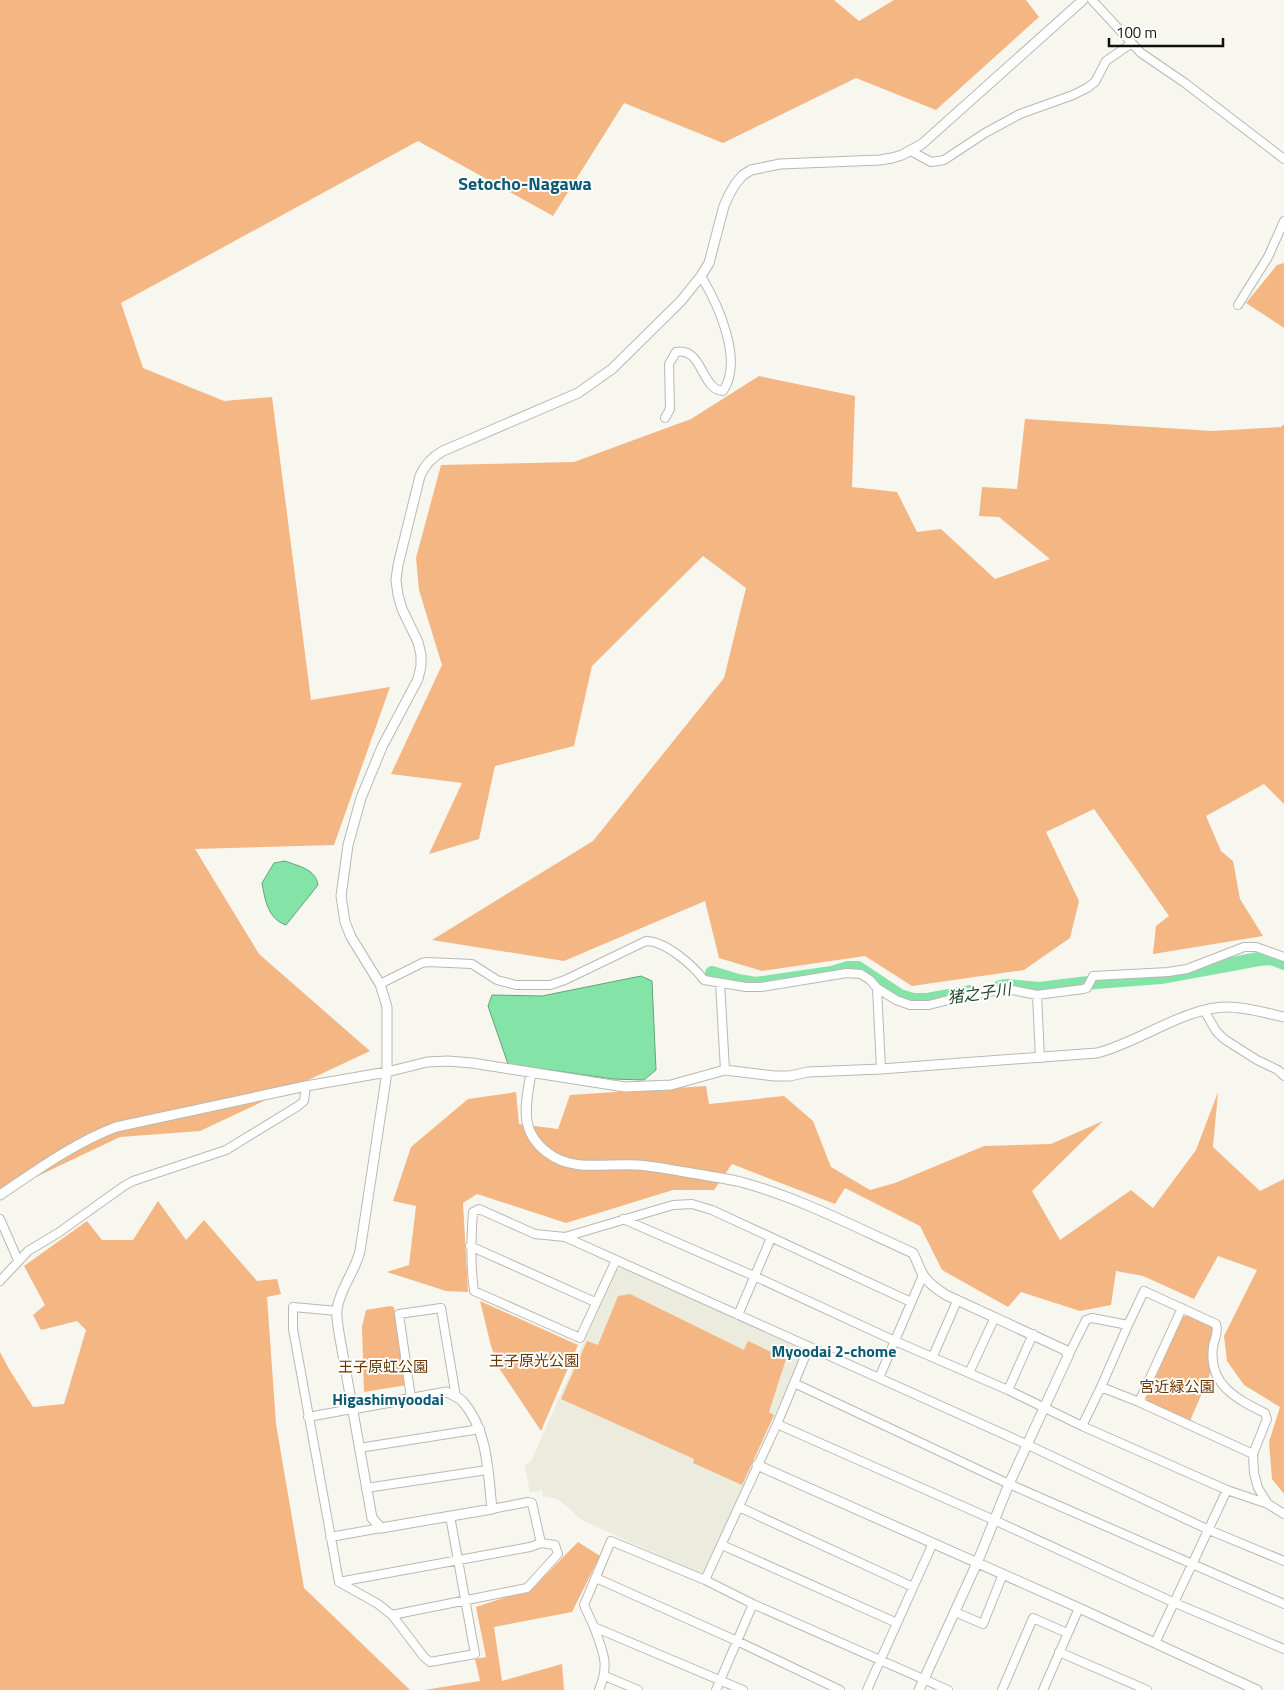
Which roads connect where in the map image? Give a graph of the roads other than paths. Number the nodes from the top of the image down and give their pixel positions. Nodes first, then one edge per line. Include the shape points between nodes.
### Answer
1 (1083, 0) edge
2 (1092, 0) edge
3 (1132, 43) junction
4 (911, 151) junction
5 (1284, 159) edge
6 (1284, 221) edge
7 (701, 276) junction
8 (1238, 305) dead end
9 (665, 418) dead end
10 (1284, 957) edge
11 (720, 983) junction
12 (380, 984) junction
13 (877, 988) junction
14 (1037, 995) junction
15 (1204, 1010) junction
16 (1284, 1017) edge
17 (1040, 1058) junction
18 (881, 1069) junction
19 (725, 1070) junction
20 (387, 1072) junction
21 (531, 1073) junction
22 (1284, 1076) edge
23 (306, 1086) junction
24 (0, 1195) edge
25 (0, 1219) edge
26 (623, 1219) junction
27 (565, 1237) junction
28 (771, 1238) junction
29 (470, 1246) junction
30 (18, 1260) junction
31 (616, 1260) junction
32 (923, 1275) junction
33 (754, 1276) junction
34 (0, 1281) edge
35 (957, 1301) junction
36 (595, 1302) junction
37 (911, 1302) junction
38 (1182, 1308) junction
39 (337, 1311) junction
40 (738, 1315) junction
41 (995, 1317) junction
42 (1128, 1325) junction
43 (1033, 1334) junction
44 (895, 1341) junction
45 (809, 1347) junction
46 (933, 1356) junction
47 (1068, 1356) junction
48 (970, 1373) junction
49 (879, 1378) junction
50 (794, 1383) junction
51 (1101, 1388) junction
52 (1008, 1390) junction
53 (456, 1397) junction
54 (411, 1398) junction
55 (1139, 1402) junction
56 (1044, 1408) junction
57 (352, 1409) junction
58 (308, 1417) junction
59 (777, 1424) junction
60 (1082, 1426) junction
61 (480, 1429) junction
62 (1028, 1445) junction
63 (359, 1448) junction
64 (1253, 1454) junction
65 (757, 1465) junction
66 (487, 1470) junction
67 (1009, 1484) junction
68 (366, 1488) junction
69 (1227, 1490) junction
70 (1268, 1504) junction
71 (739, 1508) junction
72 (492, 1509) junction
73 (1284, 1514) edge
74 (450, 1516) junction
75 (994, 1520) junction
76 (381, 1528) junction
77 (1209, 1530) junction
78 (330, 1537) junction
79 (933, 1543) junction
80 (541, 1544) junction
81 (722, 1545) junction
82 (459, 1561) junction
83 (1284, 1561) edge
84 (977, 1563) junction
85 (1192, 1565) junction
86 (1003, 1574) junction
87 (596, 1578) junction
88 (705, 1580) junction
89 (339, 1582) junction
90 (913, 1587) junction
91 (464, 1600) junction
92 (1175, 1603) junction
93 (753, 1604) junction
94 (1284, 1604) edge
95 (1079, 1608) junction
96 (955, 1612) junction
97 (392, 1615) junction
98 (897, 1623) junction
99 (594, 1627) junction
100 (1067, 1634) junction
101 (737, 1640) junction
102 (1155, 1643) junction
103 (1284, 1649) edge
104 (1059, 1652) junction
105 (880, 1661) junction
106 (605, 1676) junction
107 (924, 1679) junction
108 (720, 1680) junction
109 (1046, 1689) edge
110 (599, 1690) edge
111 (638, 1690) edge
112 (716, 1690) edge
113 (743, 1690) edge
114 (840, 1690) edge
115 (867, 1690) edge
116 (920, 1690) edge
117 (948, 1690) edge
118 (1002, 1690) edge
119 (1147, 1690) edge
120 (1257, 1690) edge

1 - 4 street
2 - 3 street
3 - 4 street via 1106,61 1095,82 1086,88 1020,114 944,160 931,162
3 - 5 street
4 - 7 street via 880,160 780,164 751,170 743,175 730,193 709,263
6 - 8 street via 1268,257
7 - 9 street via 722,318 729,344 730,373 723,391 718,391 711,386 693,358 676,352 669,364 670,409
7 - 12 street via 681,301 596,382 556,403 443,451 428,462 420,476 396,580 402,609 418,642 421,666 418,679 382,747 361,798 348,845 342,896 345,922 351,937
10 - 14 street via 1256,947 1244,947 1187,969 1093,976 1083,990
11 - 12 street via 704,980 698,971 663,945 646,941 550,985 497,980 472,964 427,962
11 - 13 street via 760,987 847,973 861,974
11 - 19 street
12 - 20 street via 387,1007
13 - 14 street via 910,1005 929,1005 1007,989
13 - 18 street
14 - 17 street
15 - 16 street via 1228,1007
15 - 17 street via 1112,1049
15 - 22 street via 1216,1032 1224,1039
17 - 18 street
18 - 19 street via 808,1072 790,1076
19 - 21 street via 671,1085 646,1087 625,1087
20 - 21 street via 427,1062 448,1062
20 - 23 street
20 - 39 street via 358,1262 340,1297
21 - 32 street via 525,1116 538,1144 559,1160 571,1164 638,1165 741,1182 788,1198 913,1253
23 - 24 street via 116,1127 39,1168
23 - 30 street via 304,1101 226,1150 124,1186
25 - 30 street
26 - 27 street
26 - 28 street via 673,1205 692,1204
26 - 33 street
27 - 29 street via 535,1234 479,1209 473,1212
27 - 31 street
28 - 33 street
28 - 37 street
29 - 36 street
29 - 36 street via 474,1291 580,1338
30 - 34 street
31 - 36 street
31 - 40 street
32 - 35 street via 933,1287
32 - 37 street
33 - 40 street
33 - 44 street
35 - 41 street
35 - 46 street
37 - 44 street
38 - 42 street via 1144,1291
38 - 55 street
38 - 64 street via 1216,1324 1213,1362 1218,1378 1228,1391 1265,1413 1267,1419
39 - 57 street
39 - 58 street via 293,1307 293,1329
40 - 45 street
41 - 43 street
41 - 48 street
42 - 47 street via 1092,1318 1086,1320
42 - 51 street
43 - 47 street via 1065,1350
43 - 52 street
44 - 46 street
44 - 49 street
45 - 49 street
45 - 50 street
46 - 48 street
47 - 56 street
48 - 52 street
49 - 62 street
50 - 59 street
50 - 67 street
51 - 55 street
51 - 60 street
52 - 56 street
53 - 54 street via 447,1392
53 - 54 street via 441,1308 399,1314
53 - 61 street via 463,1402
54 - 57 street
55 - 64 street
56 - 60 street
56 - 62 street
57 - 58 street
57 - 63 street
58 - 78 street
59 - 65 street
59 - 75 street
60 - 69 street
61 - 63 street
61 - 66 street
62 - 67 street
62 - 77 street
63 - 68 street
64 - 70 street via 1258,1488
65 - 71 street
65 - 79 street
66 - 68 street
66 - 72 street
67 - 75 street
67 - 85 street
68 - 76 street via 372,1518
69 - 70 street
69 - 77 street
70 - 73 street
71 - 81 street
71 - 90 street
72 - 74 street
72 - 80 street via 532,1503
74 - 76 street
74 - 82 street
75 - 84 street
75 - 92 street
76 - 78 street
77 - 83 street
77 - 85 street
78 - 89 street
79 - 84 street
79 - 90 street
80 - 82 street
80 - 91 street via 555,1545 558,1554 527,1588
81 - 88 street
81 - 98 street
82 - 89 street
82 - 91 street
84 - 86 street
84 - 96 street
85 - 92 street
85 - 94 street
86 - 95 street
86 - 96 street via 983,1624
87 - 88 street via 612,1541
87 - 99 street via 584,1606
87 - 101 street
88 - 93 street
89 - 97 street
90 - 98 street
91 - 97 street
91 - 97 street via 475,1654 430,1662
92 - 102 street
92 - 103 street
93 - 101 street
93 - 105 street
95 - 100 street
95 - 102 street
96 - 107 street
98 - 105 street
99 - 106 street via 604,1655
99 - 108 street
100 - 104 street
100 - 118 street via 1033,1618
101 - 108 street
101 - 114 street
102 - 120 street
104 - 109 street
104 - 119 street
105 - 107 street
105 - 115 street
106 - 110 street
106 - 111 street
107 - 116 street
107 - 117 street
108 - 112 street
108 - 113 street

